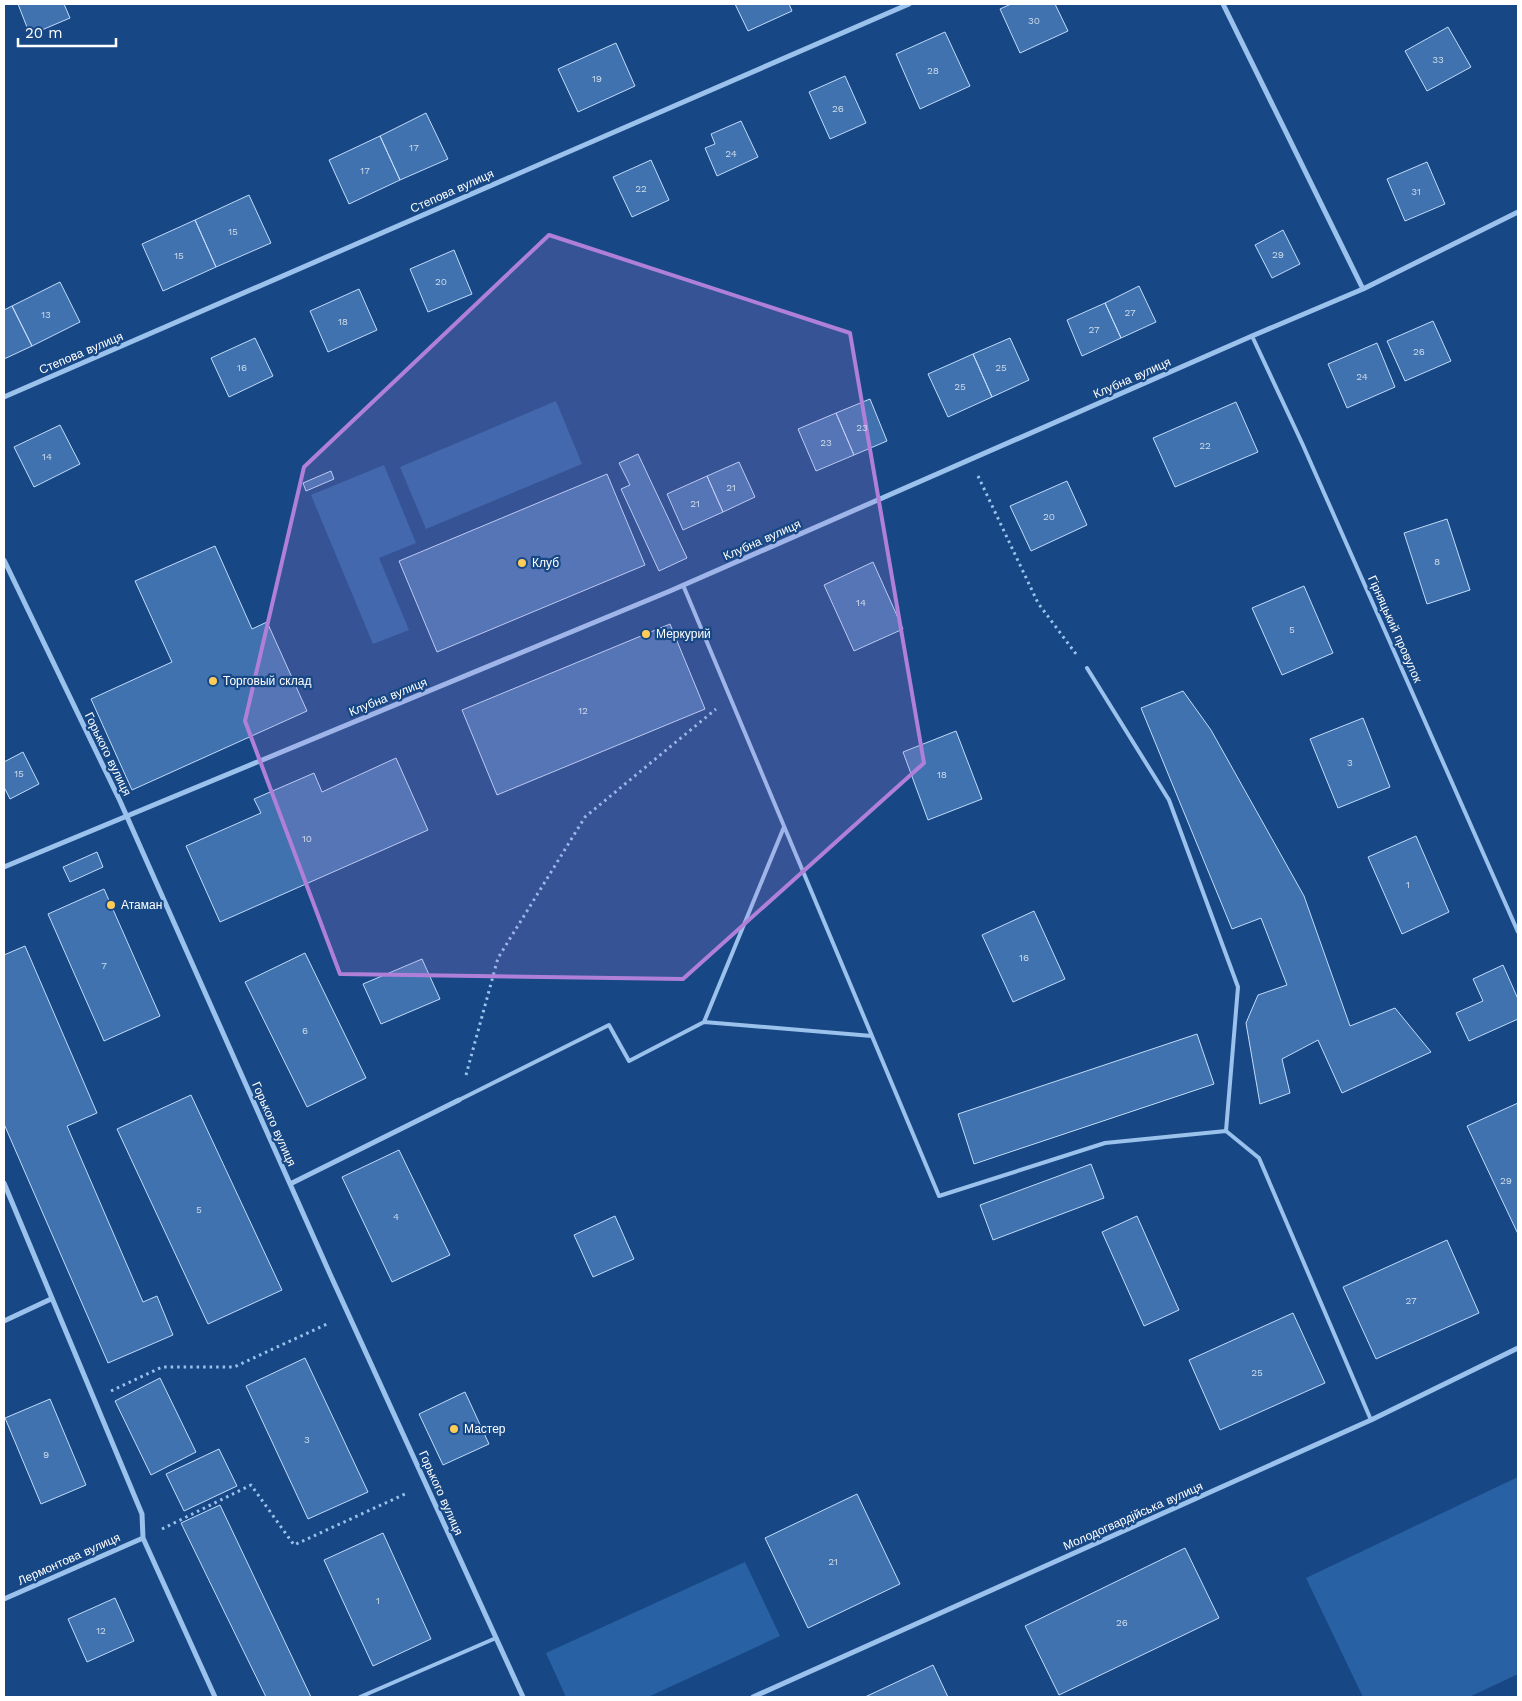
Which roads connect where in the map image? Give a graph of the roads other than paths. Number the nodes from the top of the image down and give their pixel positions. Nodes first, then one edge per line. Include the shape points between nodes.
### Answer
1 (908, 4) edge
2 (1222, 4) edge
3 (1518, 212) edge
4 (1363, 290) junction
5 (1252, 336) junction
6 (4, 397) edge
7 (4, 560) edge
8 (683, 585) junction
9 (1087, 668) road end
10 (126, 815) junction
11 (784, 826) junction
12 (4, 867) edge
13 (1518, 932) edge
14 (704, 1022) junction
15 (872, 1036) junction
16 (459, 1100) joint
17 (1226, 1131) junction
18 (4, 1183) edge
19 (290, 1184) junction
20 (51, 1299) junction
21 (4, 1321) edge
22 (1518, 1348) edge
23 (1371, 1420) junction
24 (143, 1538) junction
25 (4, 1599) edge
26 (496, 1638) junction
27 (215, 1697) edge
28 (360, 1697) edge
29 (523, 1697) edge
30 (752, 1697) edge

1 - 6 street, Степова вулиця
2 - 4 street
3 - 4 street, Клубна вулиця
4 - 5 street, Клубна вулиця
5 - 8 street, Клубна вулиця
5 - 13 lane, Гірняцький провулок
7 - 10 street, Горького вулиця
8 - 10 street, Клубна вулиця
8 - 11 lane
9 - 17 lane via 1169,800 1238,987
10 - 12 street, Клубна вулиця
10 - 19 street, Горького вулиця
11 - 14 lane
11 - 15 lane
14 - 15 lane
14 - 16 lane via 629,1061 609,1025
15 - 17 lane via 939,1196 1105,1143
16 - 19 street
17 - 23 lane via 1259,1158
18 - 20 street
19 - 26 street, Горького вулиця
20 - 21 street
20 - 24 street via 142,1514
22 - 23 street, Молодогвардійська вулиця
23 - 30 street, Молодогвардійська вулиця
24 - 25 street, Лермонтова вулиця
24 - 27 street
26 - 28 lane
26 - 29 street, Горького вулиця

